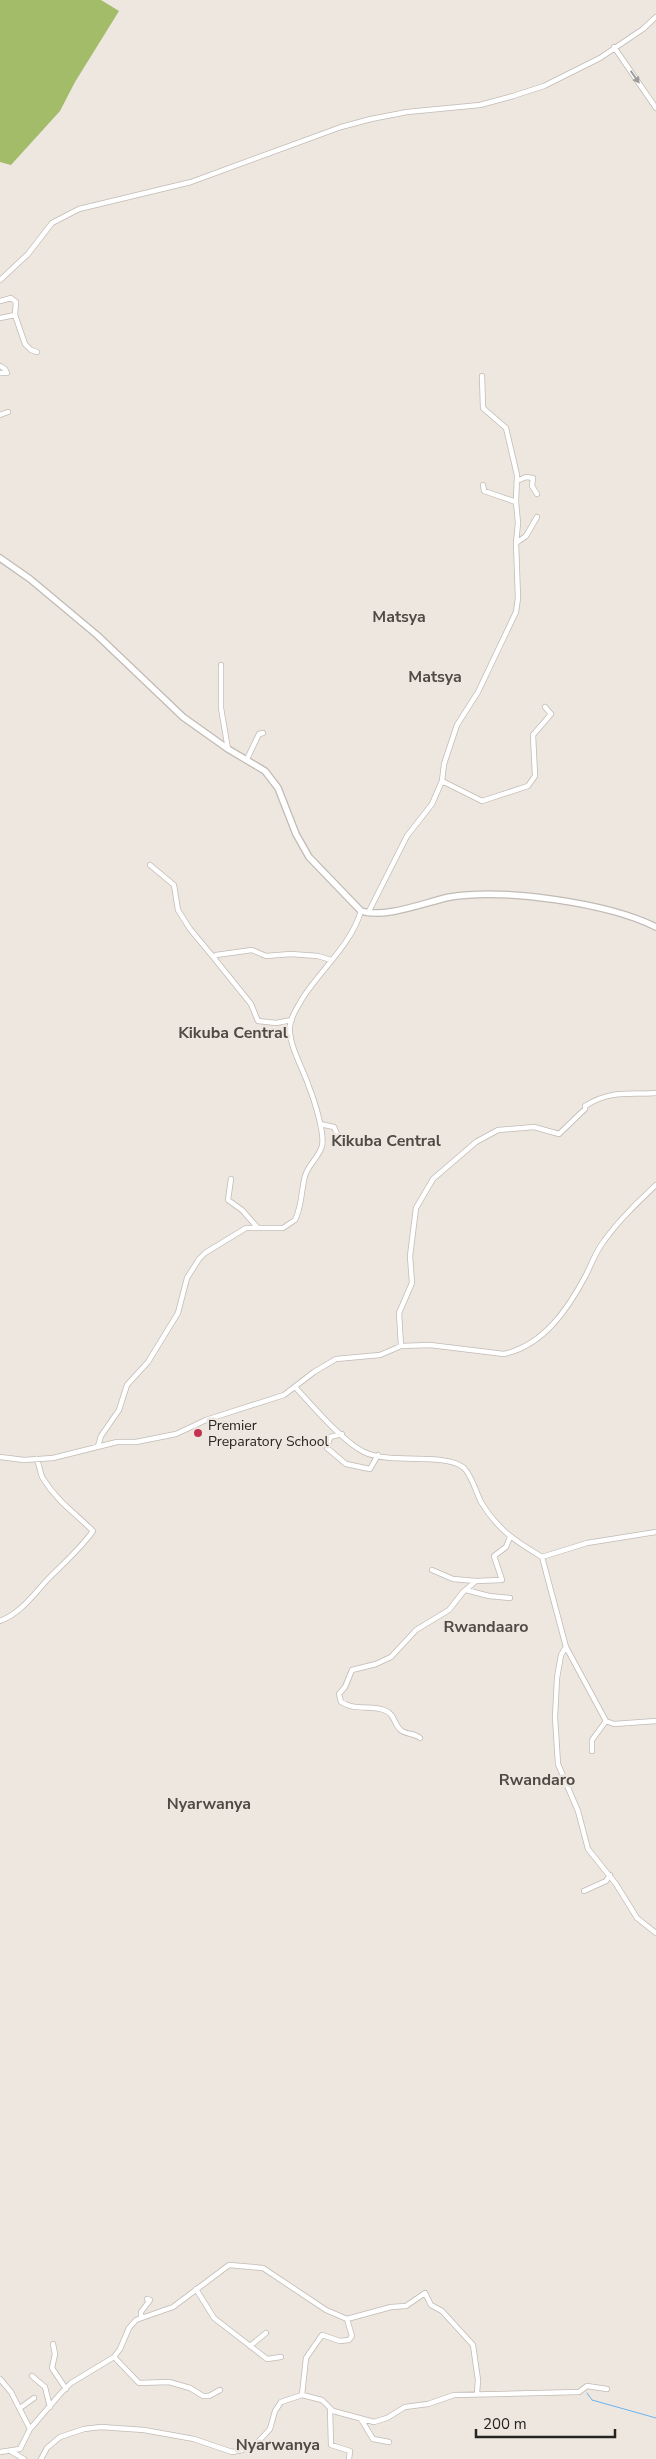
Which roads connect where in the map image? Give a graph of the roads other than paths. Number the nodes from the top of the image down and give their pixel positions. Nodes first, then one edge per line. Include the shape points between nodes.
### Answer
1 (656, 17) edge
2 (614, 47) junction
3 (656, 108) edge
4 (0, 280) edge
5 (0, 301) edge
6 (14, 315) junction
7 (0, 318) edge
8 (37, 352) dead end
9 (0, 366) edge
10 (0, 373) edge
11 (482, 376) dead end
12 (8, 412) dead end
13 (0, 415) edge
14 (517, 481) junction
15 (483, 485) dead end
16 (537, 494) dead end
17 (516, 502) junction
18 (537, 517) dead end
19 (516, 543) junction
20 (0, 558) edge
21 (221, 665) dead end
22 (545, 706) dead end
23 (263, 733) dead end
24 (228, 749) junction
25 (246, 759) junction
26 (442, 781) junction
27 (150, 865) dead end
28 (361, 911) junction
29 (368, 913) junction
30 (656, 927) edge
31 (214, 958) junction
32 (331, 960) junction
33 (292, 1020) junction
34 (656, 1093) edge
35 (320, 1124) junction
36 (342, 1145) dead end
37 (231, 1179) dead end
38 (656, 1185) edge
39 (257, 1227) junction
40 (401, 1346) junction
41 (295, 1387) junction
42 (342, 1434) junction
43 (98, 1446) junction
44 (378, 1455) junction
45 (0, 1457) edge
46 (36, 1459) junction
47 (656, 1532) edge
48 (510, 1537) junction
49 (542, 1557) junction
50 (432, 1570) dead end
51 (476, 1581) junction
52 (466, 1590) junction
53 (510, 1598) dead end
54 (0, 1621) edge
55 (566, 1648) junction
56 (606, 1721) junction
57 (656, 1721) edge
58 (420, 1738) dead end
59 (592, 1752) dead end
60 (610, 1875) junction
61 (584, 1891) dead end
62 (656, 1933) edge
63 (196, 2290) junction
64 (147, 2299) dead end
65 (141, 2317) junction
66 (347, 2319) junction
67 (266, 2333) dead end
68 (53, 2344) dead end
69 (250, 2346) junction
70 (114, 2357) junction
71 (281, 2357) dead end
72 (32, 2376) dead end
73 (0, 2380) edge
74 (66, 2389) junction
75 (607, 2389) dead end
76 (220, 2390) dead end
77 (477, 2393) junction
78 (302, 2395) junction
79 (34, 2398) dead end
80 (50, 2407) junction
81 (20, 2408) junction
82 (330, 2409) junction
83 (361, 2419) junction
84 (30, 2429) junction
85 (389, 2442) dead end
86 (0, 2452) edge
87 (12, 2452) junction
88 (24, 2459) edge
89 (41, 2459) edge
90 (349, 2459) edge

1 - 2 street
2 -> 3 street
2 - 4 street via 600,58 544,86 513,96 480,104 372,119 191,182 79,210 52,224 28,254
5 - 6 street via 14,300 17,308
6 - 7 street
6 - 8 street via 27,347
9 - 10 street via 7,373
11 - 14 street via 483,408 506,428
12 - 13 street
14 - 16 street via 533,478 532,486
14 - 17 street
15 - 17 street via 484,491
17 - 19 street
18 - 19 street via 526,536
19 - 26 street via 516,612 481,685 457,725
20 - 24 street via 97,635 183,717
21 - 24 street via 221,708
22 - 26 street via 551,714 533,735 535,776 528,786 482,802
23 - 25 street via 259,734
24 - 25 street
25 - 28 street via 265,772 278,788 296,834 310,857
26 - 29 street via 432,804 402,845
27 - 31 street via 174,884 178,910
28 - 29 street
28 - 32 street via 356,926
29 - 30 street via 450,898 492,895 537,898 589,907
31 - 32 street via 216,955 252,950 266,956 299,954
31 - 33 street via 251,1004 258,1021 276,1023
32 - 33 street via 294,1011
33 - 35 street via 292,1042
34 - 40 street via 600,1097 585,1106 559,1134 534,1127 498,1130 476,1142 434,1178 416,1208 410,1256 412,1283 399,1313
35 - 36 street via 334,1127
35 - 39 street via 322,1145 306,1174 295,1220 282,1228
37 - 39 street via 228,1200
38 - 40 street via 603,1242 573,1298 534,1342 504,1354 430,1344
39 - 43 street via 241,1230 199,1259 187,1278 178,1313 148,1362 127,1385 119,1410
40 - 41 street via 380,1355 336,1359
41 - 42 street
41 - 43 street via 176,1434
42 - 44 street via 364,1452
42 - 44 street via 330,1437 327,1448 346,1464 370,1469
43 - 46 street via 53,1458
44 - 48 street via 453,1463 465,1469 488,1512
45 - 46 street
46 - 54 street via 51,1492 93,1531 35,1594 14,1614
47 - 49 street via 587,1543
48 - 49 street
48 - 51 street via 506,1547 494,1556 502,1580
49 - 55 street
50 - 51 street via 453,1579
51 - 52 street
52 - 53 street
52 - 58 street via 449,1610 416,1630 391,1657 352,1670 339,1694 341,1702 350,1707 389,1712 401,1730
55 - 56 street
55 - 60 street via 561,1655 557,1678 558,1764 578,1811 588,1848
56 - 57 street via 614,1724
56 - 59 street via 592,1740
60 - 61 street via 606,1881
60 - 62 street via 637,1918
63 - 65 street via 173,2307
63 - 66 street via 229,2265 262,2268 326,2310
63 - 69 street via 214,2318
64 - 65 street via 150,2300
65 - 70 street via 129,2328
66 - 77 street via 406,2306 425,2293 431,2305 442,2311 473,2345
66 - 78 street via 352,2336 349,2340 340,2341 322,2335 306,2358
67 - 69 street
68 - 74 street via 52,2368
69 - 71 street via 267,2359
70 - 74 street
70 - 76 street via 139,2383 169,2382 204,2396
72 - 80 street via 45,2387
73 - 81 street
74 - 80 street
75 - 77 street via 587,2386 579,2392
77 - 83 street via 448,2396 428,2404 405,2407 374,2422
78 - 82 street via 322,2400
78 - 89 street via 281,2402 270,2429 257,2443 242,2450 232,2452 194,2439 144,2430 101,2427 60,2437 47,2448
79 - 81 street
80 - 84 street
81 - 84 street
82 - 83 street
82 - 90 street via 331,2445 350,2451
83 - 85 street via 372,2439
84 - 87 street via 20,2449
86 - 87 street
87 - 88 street

